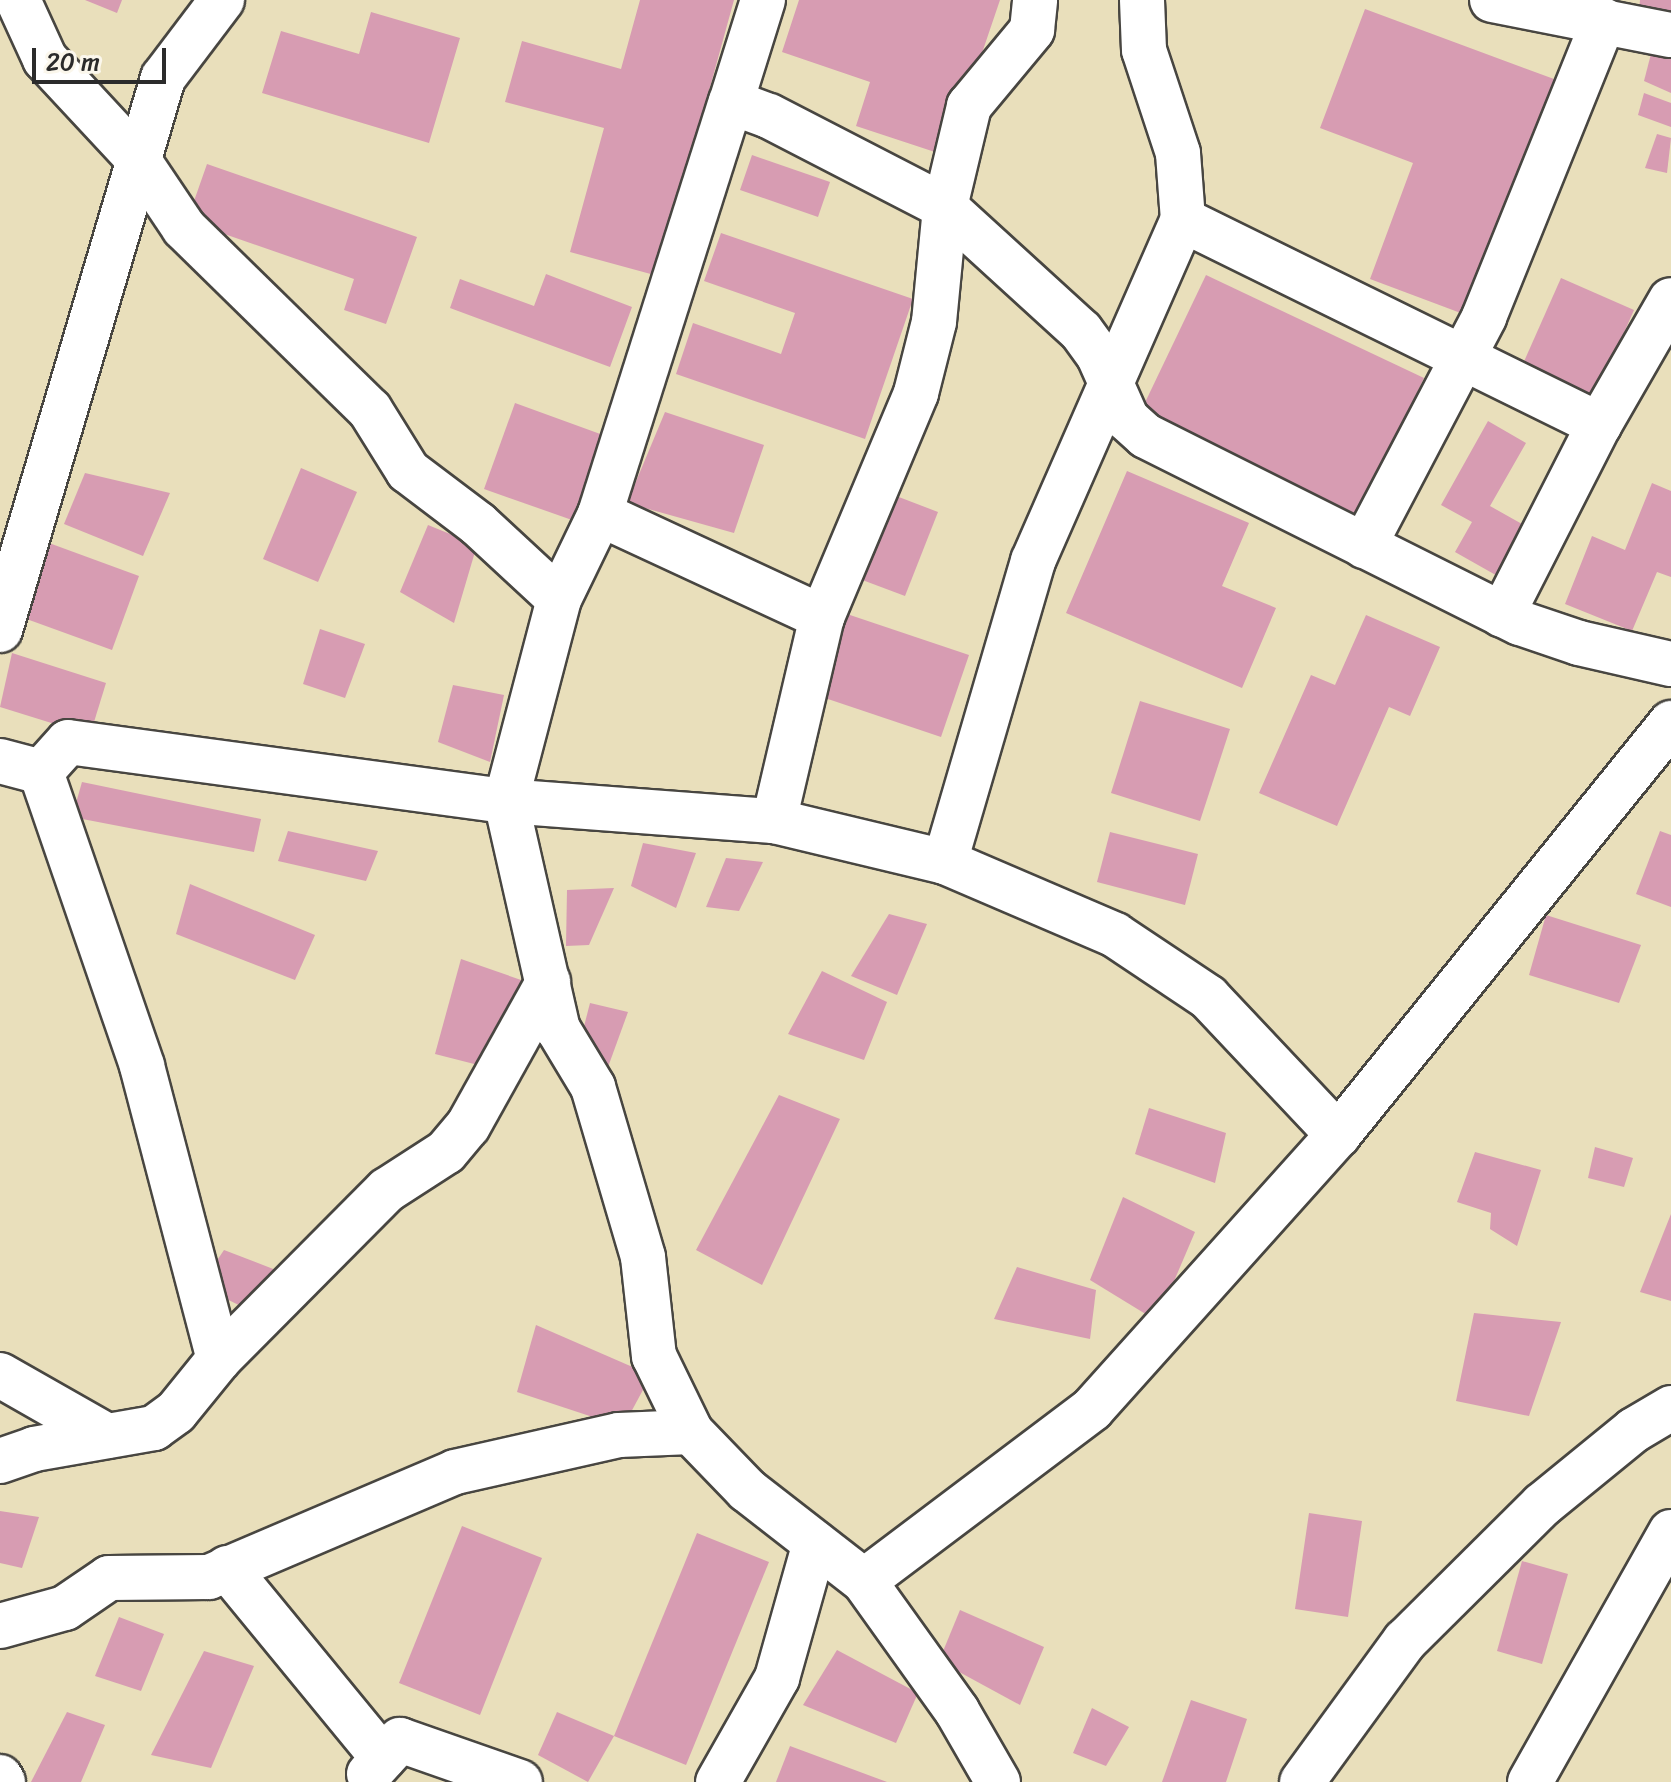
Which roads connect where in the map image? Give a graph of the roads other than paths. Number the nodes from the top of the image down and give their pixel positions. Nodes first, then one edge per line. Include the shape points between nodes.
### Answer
1 (18, 0) edge
2 (222, 0) edge
3 (763, 0) edge
4 (1035, 0) edge
5 (1142, 0) edge
6 (1492, 0) edge
7 (1581, 11) edge
8 (1671, 35) edge
9 (731, 102) junction
10 (137, 158) junction
11 (945, 207) junction
12 (1183, 220) junction
13 (1671, 302) edge
14 (1460, 361) junction
15 (1113, 387) junction
16 (1599, 425) junction
17 (600, 514) junction
18 (1364, 546) junction
19 (559, 599) junction
20 (1502, 615) junction
21 (822, 617) junction
22 (0, 630) edge
23 (1671, 664) edge
24 (1671, 723) edge
25 (0, 761) edge
26 (41, 772) junction
27 (506, 801) junction
28 (774, 821) junction
29 (945, 862) junction
30 (548, 982) junction
31 (1338, 1135) junction
32 (219, 1359) junction
33 (0, 1375) edge
34 (1671, 1408) edge
35 (691, 1432) junction
36 (107, 1436) junction
37 (0, 1461) edge
38 (1671, 1532) edge
39 (815, 1543) junction
40 (227, 1568) junction
41 (864, 1581) junction
42 (0, 1626) edge
43 (375, 1770) edge
44 (0, 1777) edge
45 (3, 1782) edge
46 (520, 1782) edge
47 (718, 1782) edge
48 (998, 1782) edge
49 (1302, 1782) edge
50 (1530, 1782) edge

1 - 10 street via 45,59
2 - 10 street via 163,78
3 - 9 street
4 - 11 street via 1032,30 969,106
5 - 12 street via 1144,50 1178,153
6 - 7 street
7 - 8 street
7 - 14 street via 1516,245
9 - 11 street via 769,116
9 - 17 street
10 - 19 street via 184,228 370,410 408,471 478,524
10 - 22 street
11 - 15 street via 1081,331
11 - 21 street via 934,322 916,393
12 - 14 street
12 - 15 street
13 - 16 street
14 - 16 street
14 - 18 street
15 - 18 street via 1127,419 1146,436
15 - 29 street via 1056,499 1033,561
16 - 20 street
17 - 19 street
17 - 21 street
18 - 20 street
19 - 27 street
20 - 23 street via 1579,643
21 - 28 street
24 - 31 street
25 - 26 street
26 - 27 street via 68,742
26 - 32 street via 142,1066
27 - 28 street
27 - 30 street
28 - 29 street
29 - 31 street via 1115,935 1208,997
30 - 32 street via 468,1126 446,1152 387,1190
30 - 35 street via 558,1029 593,1087 638,1242 654,1356
31 - 41 street via 1092,1409
32 - 36 street via 176,1412 154,1428
33 - 36 street
34 - 49 street via 1634,1430 1542,1505 1405,1641
35 - 39 street via 747,1490
35 - 40 street via 600,1438 455,1472
36 - 37 street
38 - 50 street
39 - 41 street
39 - 47 street via 777,1678
40 - 42 street via 190,1580 109,1578 65,1608
40 - 43 street
41 - 48 street via 957,1711
43 - 46 street via 400,1740
44 - 45 street

